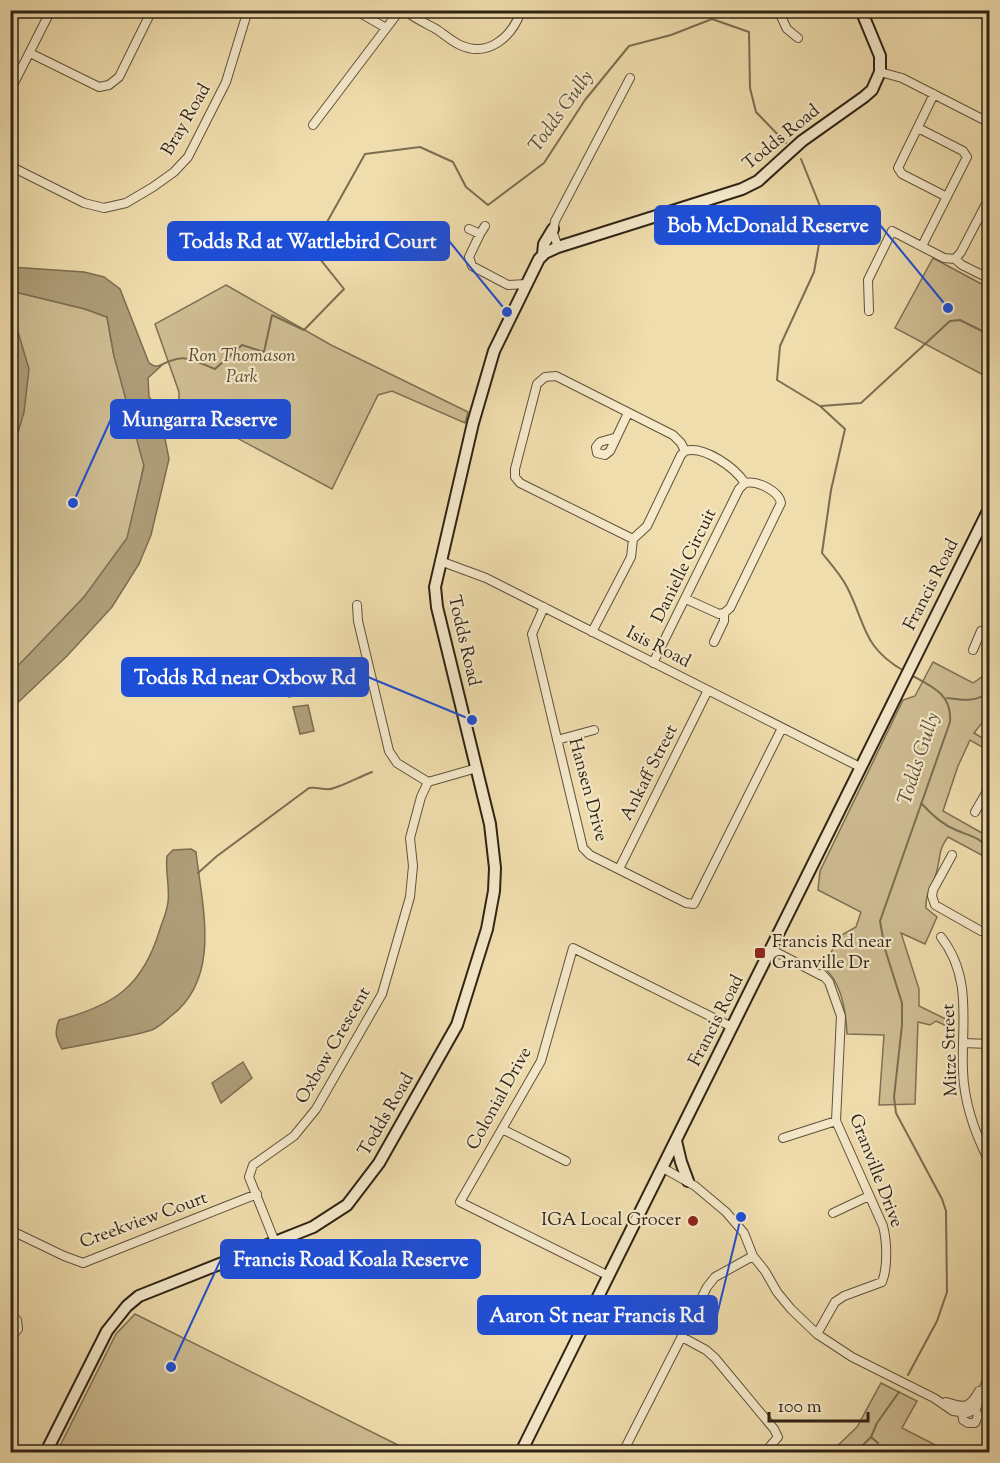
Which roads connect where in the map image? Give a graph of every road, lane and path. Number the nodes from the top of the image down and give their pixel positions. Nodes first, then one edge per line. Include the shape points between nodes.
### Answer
1 (51, 10) edge
2 (152, 10) edge
3 (248, 10) edge
4 (355, 10) edge
5 (402, 10) edge
6 (778, 10) edge
7 (861, 10) edge
8 (521, 11) edge
9 (386, 28) junction
10 (798, 38) dead end
11 (30, 53) junction
12 (879, 72) junction
13 (630, 78) dead end
14 (10, 91) edge
15 (934, 94) junction
16 (990, 123) edge
17 (313, 125) dead end
18 (918, 128) junction
19 (10, 166) edge
20 (990, 196) edge
21 (947, 197) junction
22 (485, 226) dead end
23 (469, 229) dead end
24 (553, 229) junction
25 (480, 234) junction
26 (922, 246) junction
27 (558, 247) junction
28 (543, 254) junction
29 (955, 259) junction
30 (990, 279) edge
31 (527, 284) junction
32 (508, 285) junction
33 (519, 300) junction
34 (869, 311) dead end
35 (628, 413) junction
36 (614, 438) dead end
37 (685, 451) junction
38 (745, 483) junction
39 (990, 507) edge
40 (633, 539) junction
41 (440, 561) junction
42 (686, 599) junction
43 (357, 605) dead end
44 (544, 607) junction
45 (724, 613) junction
46 (990, 628) edge
47 (592, 632) junction
48 (714, 642) dead end
49 (974, 650) dead end
50 (653, 663) junction
51 (708, 690) junction
52 (782, 728) junction
53 (594, 730) dead end
54 (557, 740) junction
55 (860, 767) junction
56 (477, 768) junction
57 (428, 782) junction
58 (990, 786) edge
59 (975, 812) dead end
60 (952, 855) dead end
61 (619, 869) junction
62 (990, 931) edge
63 (941, 937) dead end
64 (772, 950) junction
65 (732, 1027) junction
66 (963, 1043) junction
67 (990, 1044) edge
68 (836, 1121) junction
69 (502, 1129) junction
70 (783, 1138) dead end
71 (676, 1141) junction
72 (988, 1158) edge
73 (566, 1161) dead end
74 (663, 1168) junction
75 (687, 1181) junction
76 (256, 1194) junction
77 (869, 1196) junction
78 (833, 1213) dead end
79 (10, 1230) edge
80 (276, 1242) junction
81 (753, 1256) junction
82 (609, 1276) junction
83 (10, 1317) edge
84 (817, 1334) junction
85 (682, 1337) junction
86 (10, 1338) edge
87 (988, 1376) edge
88 (46, 1452) edge
89 (521, 1452) edge
90 (623, 1452) edge
91 (765, 1452) edge

1 - 11 street
2 - 11 street via 119,77 109,85 99,87
3 - 19 street, Bray Road via 226,82 188,157 153,187 126,203 104,208 84,203
4 - 9 street
5 - 8 street via 459,45 477,49 505,38
5 - 9 street
6 - 10 street via 787,29
7 - 12 street via 878,49
9 - 17 street
11 - 14 street
12 - 15 street
12 - 27 street, Todds Road via 868,94 802,141 753,184
13 - 24 street
15 - 16 street
15 - 18 street
18 - 21 street via 966,154
18 - 21 street via 898,170
20 - 29 street
21 - 26 street
22 - 25 street
23 - 25 street
24 - 27 street
24 - 28 street
25 - 32 street via 470,264
26 - 29 street
26 - 34 street via 892,231 868,280
27 - 28 street, Todds Road
28 - 31 street, Todds Road
29 - 30 street
31 - 32 street
31 - 33 street, Todds Road
32 - 33 street
33 - 41 street, Todds Road via 491,361
35 - 36 street
35 - 37 street via 673,435
35 - 40 street via 556,376 545,377 537,384 515,477
37 - 38 street via 697,449 719,459
37 - 40 street via 647,526
38 - 42 street, Danielle Circuit
38 - 45 street via 753,482 776,492 782,503
39 - 55 street, Francis Road
40 - 47 street via 629,561
41 - 44 street, Isis Road via 486,578
41 - 56 street, Todds Road via 435,596
42 - 45 street via 715,613
42 - 50 street, Danielle Circuit
43 - 57 street via 389,751 397,763
44 - 47 street, Isis Road
44 - 54 street, Hansen Drive via 532,634
45 - 48 street
46 - 49 street via 981,631
47 - 50 street, Isis Road
50 - 51 street, Isis Road
51 - 52 street, Isis Road
51 - 61 street, Ankaff Street
52 - 55 street, Isis Road
52 - 61 street, Hansen Drive via 694,904
53 - 54 street
54 - 61 street, Hansen Drive via 583,848
55 - 64 street, Francis Road
56 - 57 street
56 - 80 street, Todds Road via 493,846 494,891 487,929 457,1025 379,1164 347,1205 313,1227
57 - 76 street, Oxbow Crescent via 410,838 410,897 382,994 316,1109 294,1136 253,1165 249,1177
58 - 59 street
60 - 62 street via 933,890 935,905 981,931
63 - 66 street, Mitze Street via 950,948 961,979
64 - 65 street, Francis Road
64 - 68 street, Granville Drive via 822,974 829,982 841,1016
65 - 69 street, Colonial Drive via 573,948 541,1061
65 - 71 street, Francis Road
66 - 67 street
66 - 72 street, Mitze Street via 968,1107
68 - 70 street
68 - 77 street, Granville Drive
69 - 73 street
69 - 82 street, Colonial Drive via 460,1202
71 - 74 street, Francis Road
71 - 75 street
74 - 75 street
74 - 82 street, Francis Road
75 - 81 street via 726,1212 744,1233
76 - 79 street, Creekview Court via 83,1263
76 - 80 street, Oxbow Crescent
77 - 78 street
77 - 84 street, Granville Drive via 885,1235 882,1282 835,1302
80 - 88 street, Todds Road via 159,1286 127,1306 107,1331
81 - 84 street via 791,1309
81 - 85 street via 715,1277
82 - 89 street, Francis Road
83 - 86 street via 17,1320 18,1329
84 - 87 street via 852,1357 934,1398 968,1408
85 - 90 street
85 - 91 street via 715,1358 774,1429 778,1437

